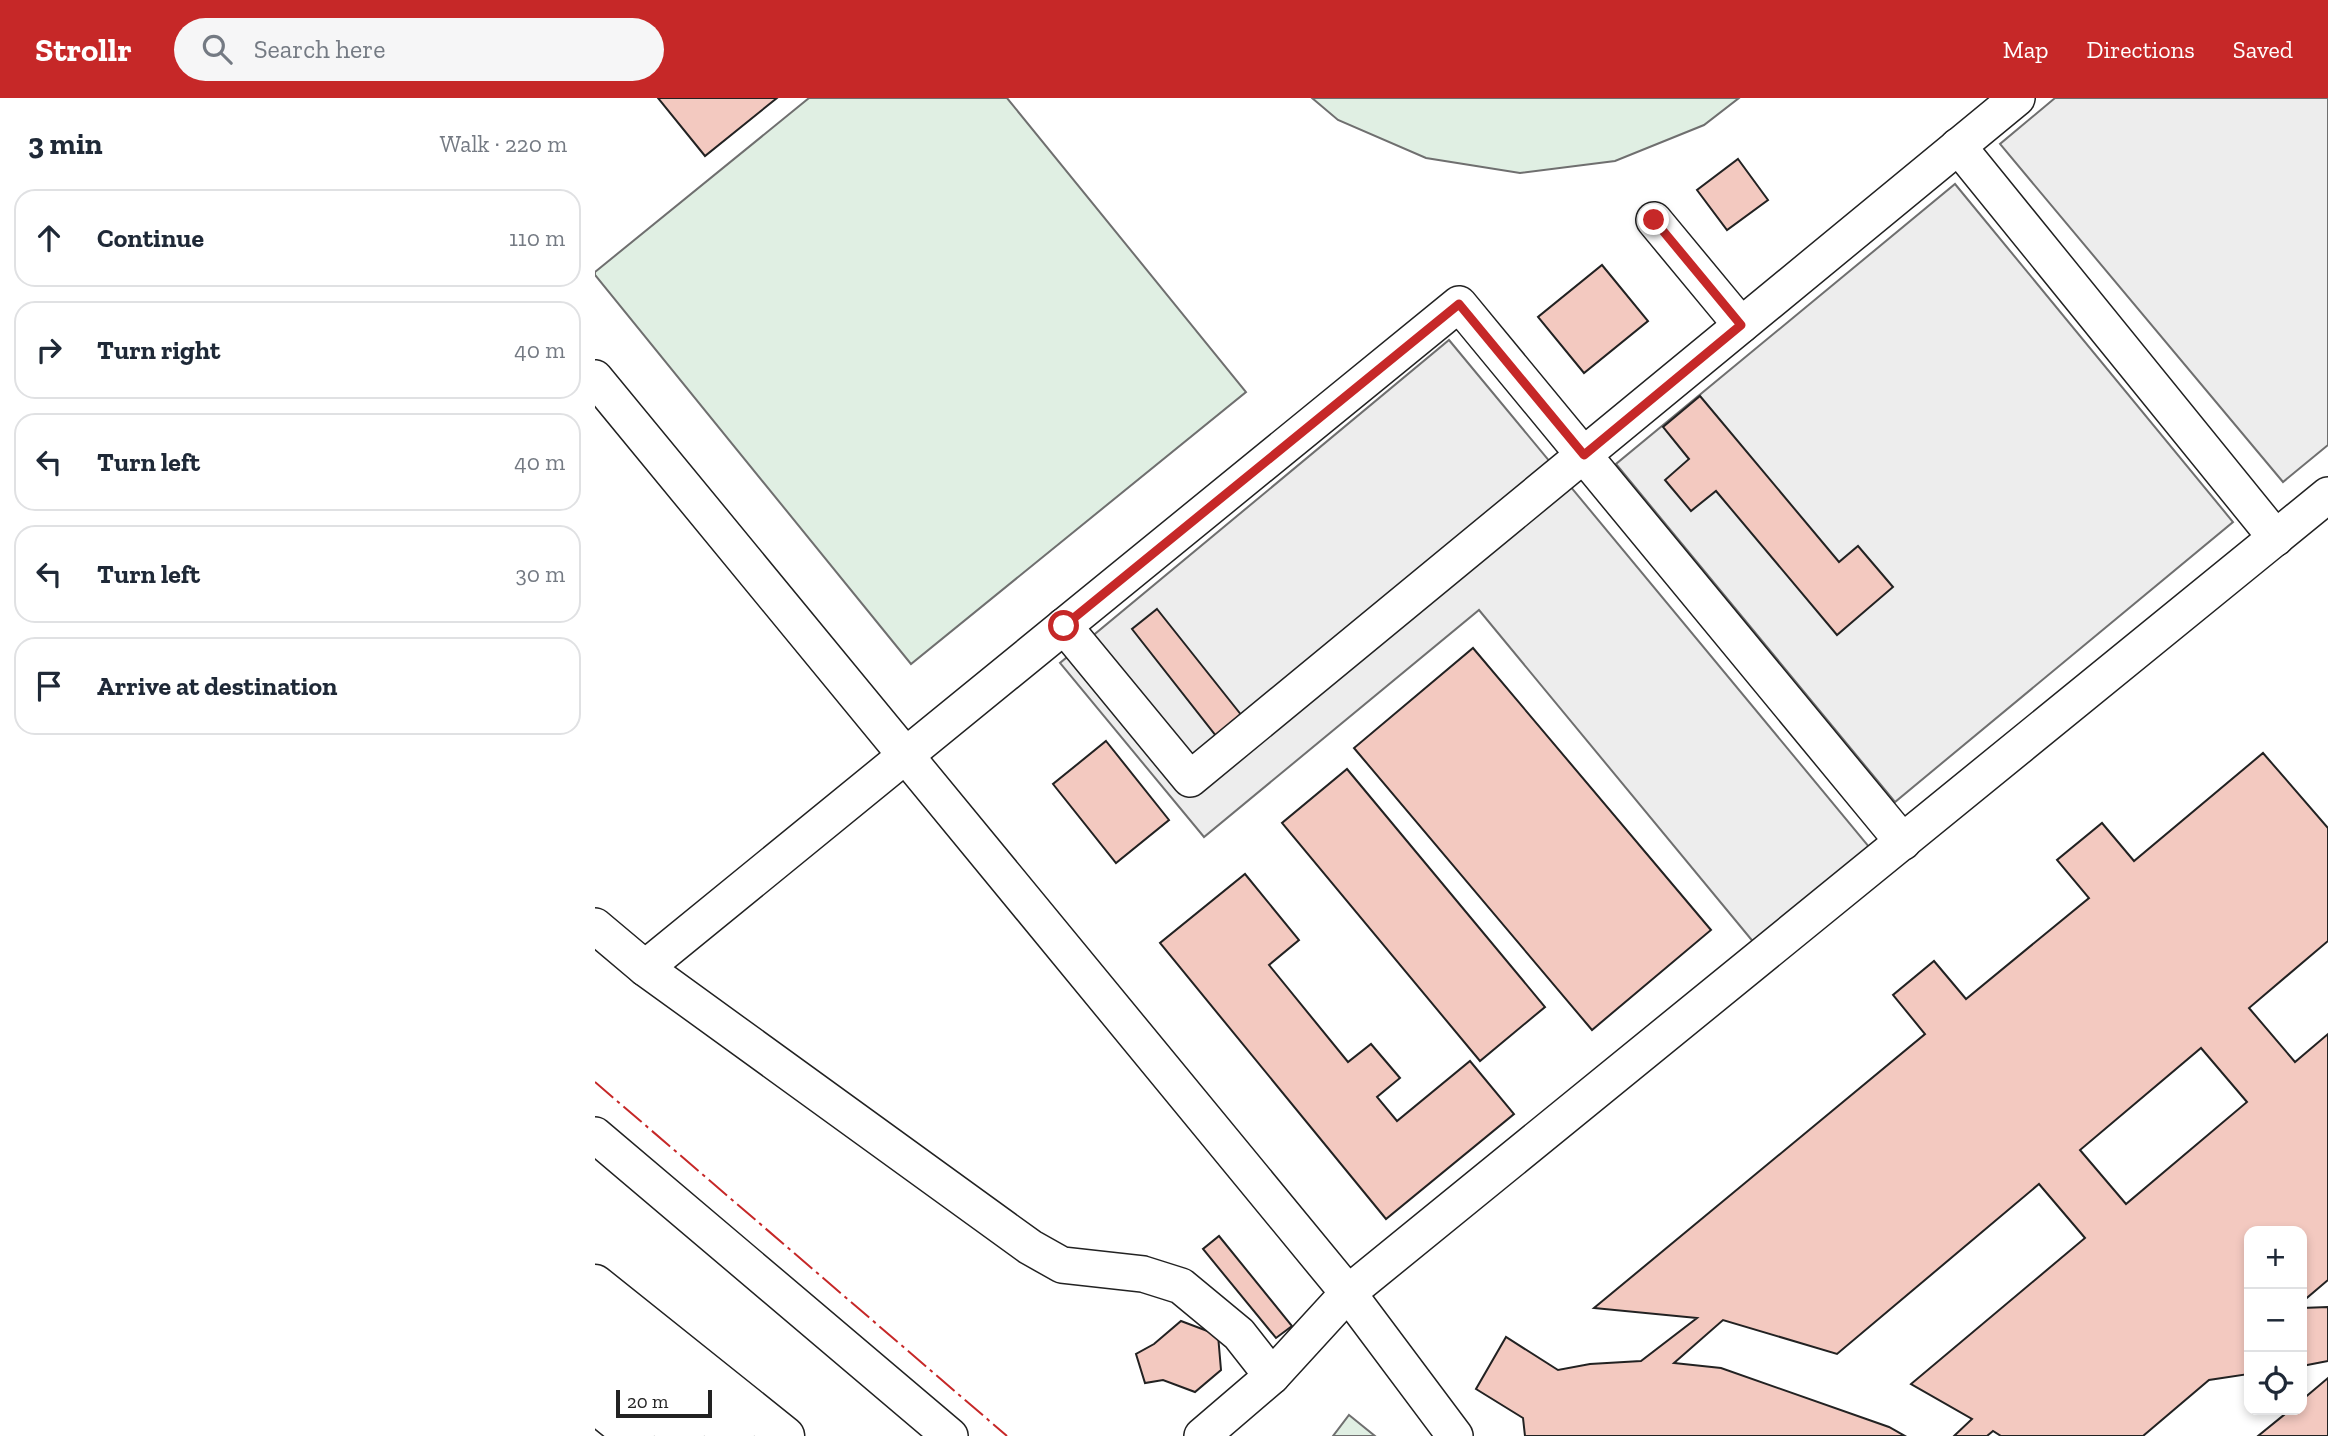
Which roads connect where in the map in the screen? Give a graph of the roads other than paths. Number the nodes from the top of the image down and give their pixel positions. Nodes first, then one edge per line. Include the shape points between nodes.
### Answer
1 (2017, 98) edge
2 (1958, 146) junction
3 (1654, 220) dead end
4 (1741, 325) junction
5 (595, 378) edge
6 (1584, 455) junction
7 (2328, 495) edge
8 (2276, 538) junction
9 (1064, 626) junction
10 (906, 755) junction
11 (1903, 842) junction
12 (595, 926) edge
13 (645, 968) junction
14 (595, 1135) edge
15 (595, 1284) edge
16 (1348, 1293) junction
17 (595, 1324) edge
18 (595, 1364) edge
19 (1272, 1376) junction
20 (595, 1404) edge
21 (635, 1436) edge
22 (685, 1436) edge
23 (735, 1436) edge
24 (785, 1436) edge
25 (950, 1436) edge
26 (1202, 1436) edge
27 (1455, 1436) edge

1 - 2 street
2 - 4 street
2 - 8 street
3 - 4 street
4 - 6 street
5 - 10 street
6 - 9 street via 1459,304
6 - 9 street via 1190,779
6 - 11 street
7 - 8 street
8 - 11 street
9 - 10 street
10 - 13 street
10 - 16 street
11 - 16 street
12 - 13 street
13 - 19 street via 1030,1247 1062,1265 1143,1274 1181,1286 1239,1334
14 - 25 street
15 - 24 main road
16 - 19 street
16 - 27 street
17 - 23 main road
18 - 22 main road
19 - 26 street
20 - 21 main road

